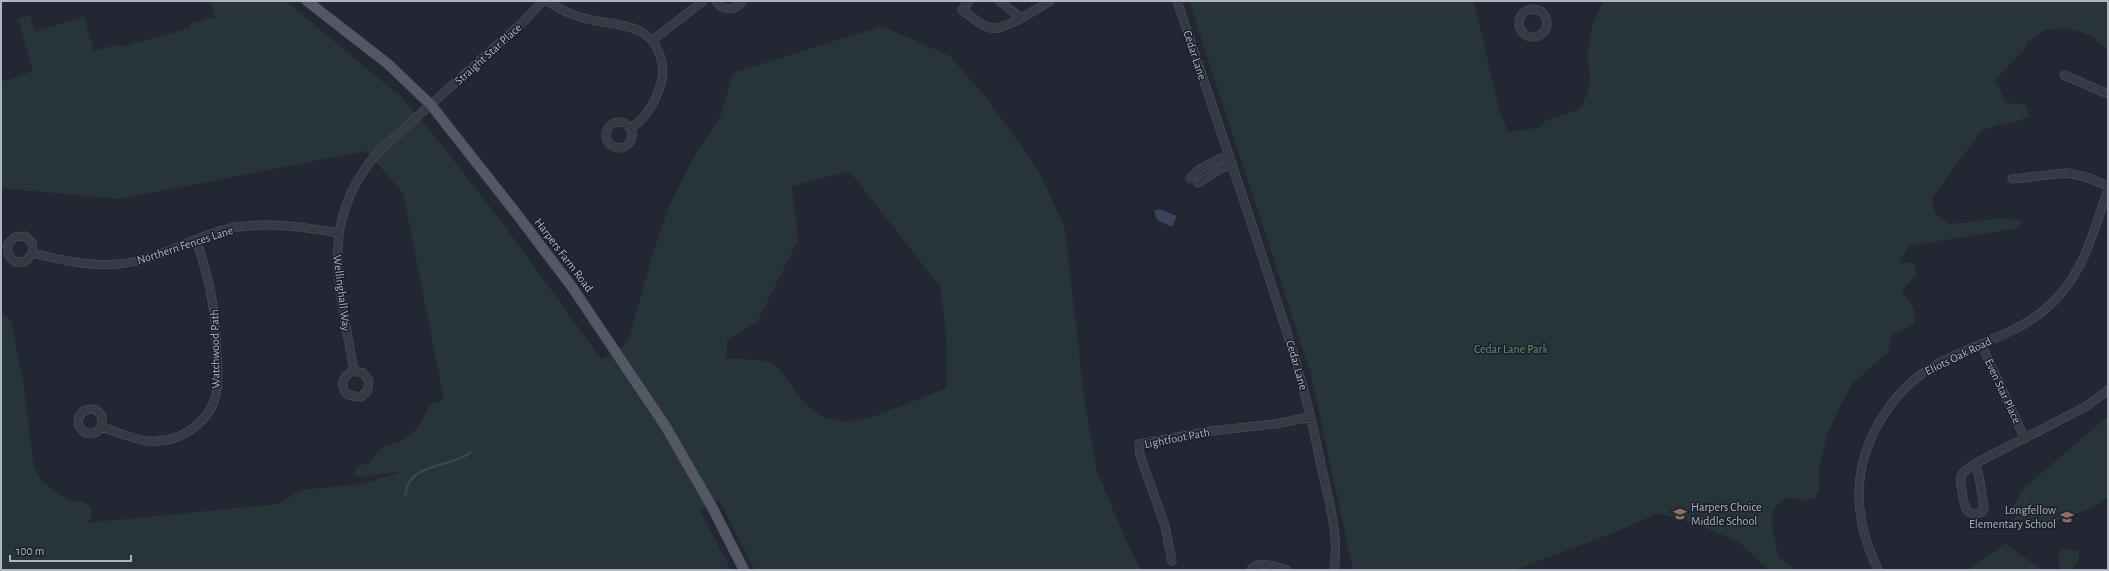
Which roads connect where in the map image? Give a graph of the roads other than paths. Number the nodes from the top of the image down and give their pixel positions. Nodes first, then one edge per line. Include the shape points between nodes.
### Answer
1 (308, 1) edge
2 (543, 1) edge
3 (547, 1) edge
4 (702, 1) edge
5 (716, 1) edge
6 (742, 1) edge
7 (969, 1) edge
8 (998, 1) edge
9 (1050, 1) edge
10 (1177, 1) edge
11 (1540, 1) edge
12 (1538, 10) dead end
13 (1020, 18) junction
14 (653, 40) junction
15 (2064, 75) dead end
16 (2108, 94) edge
17 (430, 105) junction
18 (631, 128) dead end
19 (1229, 154) junction
20 (1233, 165) junction
21 (1190, 178) dead end
22 (2012, 179) dead end
23 (1198, 183) dead end
24 (2108, 186) edge
25 (2108, 190) edge
26 (338, 233) junction
27 (196, 240) junction
28 (33, 253) dead end
29 (1981, 344) junction
30 (354, 371) dead end
31 (2108, 390) edge
32 (1311, 417) junction
33 (102, 426) dead end
34 (2025, 439) junction
35 (1975, 465) junction
36 (1172, 561) dead end
37 (744, 570) edge
38 (1251, 570) edge
39 (1287, 570) edge
40 (1334, 570) edge
41 (1878, 570) edge

1 - 17 main road, Harpers Farm Road via 388,64
2 - 17 street, Straight Star Place
3 - 14 street via 580,17 637,29
4 - 14 street
5 - 6 street via 724,9 732,9
7 - 13 street via 962,10 992,29 1006,26
8 - 13 street
9 - 13 street
10 - 19 street, Cedar Lane
11 - 12 street
14 - 18 street via 663,67 661,84 646,115
15 - 16 street
17 - 26 street, Wellinghall Way via 368,163 346,202
17 - 37 main road, Harpers Farm Road via 572,287 633,375 692,471
19 - 20 street, Cedar Lane
19 - 21 street via 1200,169
20 - 23 street via 1220,169
20 - 32 street, Cedar Lane via 1295,356
22 - 24 street via 2067,173
25 - 29 street, Eliots Oak Road via 2086,256 2056,299 2044,311 2019,327
26 - 27 street, Northern Fences Lane via 266,224 234,228
26 - 30 street, Wellinghall Way via 337,266
27 - 28 street, Northern Fences Lane via 142,260 117,264 74,262
27 - 33 street, Watchwood Path via 208,277 215,312 217,386 210,410 193,429 172,439 160,441 137,439
29 - 34 street, Even Star Place
29 - 41 street, Eliots Oak Road via 1940,362 1913,380 1887,410 1870,440 1862,470 1859,509 1867,542
31 - 34 street, Even Star Place via 2087,406
32 - 36 street, Lightfoot Path via 1139,444 1140,454 1165,526
32 - 40 street, Cedar Lane via 1333,523 1336,555
34 - 35 street, Even Star Place
35 - 35 street, Even Star Place via 1963,472 1960,480 1964,507 1970,514 1982,512 1984,509
38 - 39 street via 1261,564

